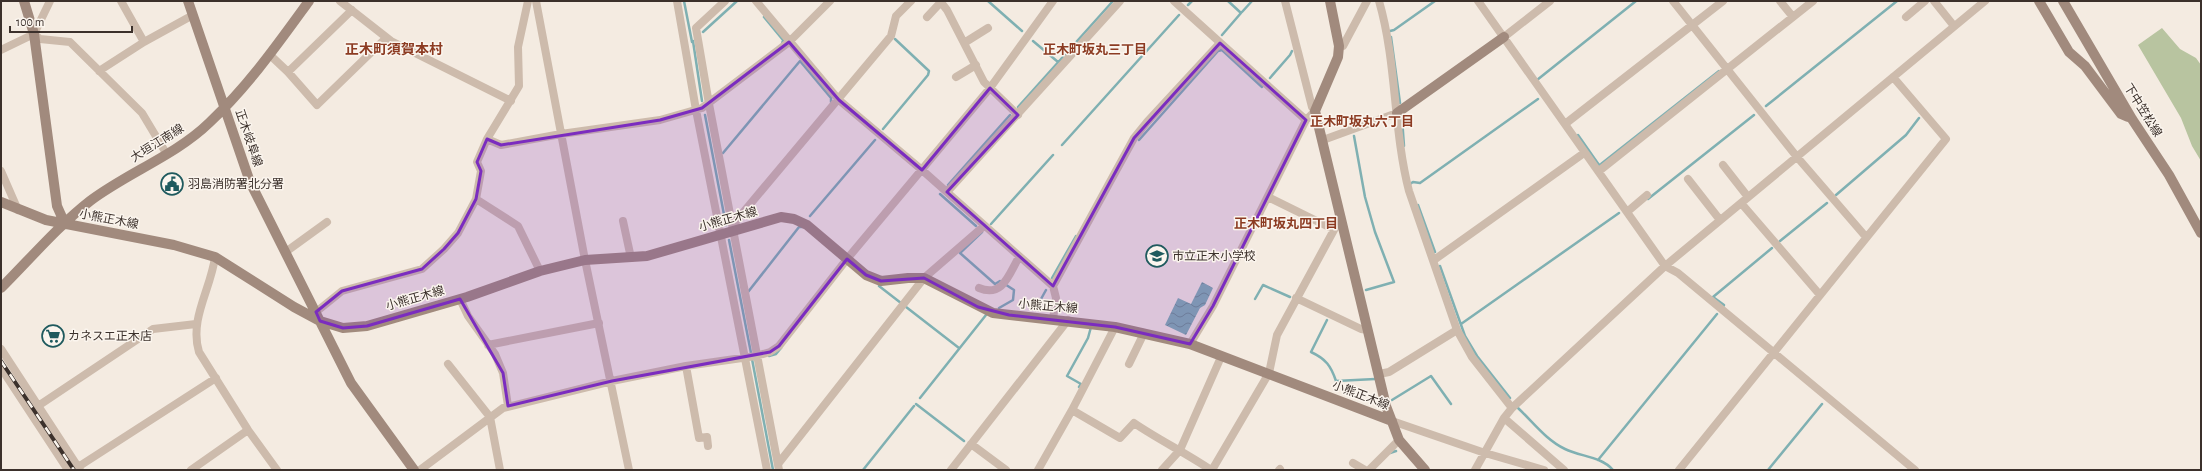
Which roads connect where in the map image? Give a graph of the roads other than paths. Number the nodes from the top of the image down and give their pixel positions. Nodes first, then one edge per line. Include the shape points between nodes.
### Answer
1 (24, 1) edge
2 (50, 1) edge
3 (121, 1) edge
4 (188, 1) edge
5 (309, 1) edge
6 (340, 1) edge
7 (528, 1) edge
8 (536, 1) edge
9 (677, 1) edge
10 (725, 1) edge
11 (756, 1) edge
12 (830, 1) edge
13 (1053, 1) edge
14 (1120, 1) edge
15 (1174, 1) edge
16 (1285, 1) edge
17 (1330, 1) edge
18 (1367, 1) edge
19 (1379, 1) edge
20 (1478, 1) edge
21 (1550, 1) edge
22 (1673, 1) edge
23 (1723, 1) edge
24 (1780, 1) edge
25 (1813, 1) edge
26 (1926, 1) edge
27 (1934, 1) edge
28 (1984, 1) edge
29 (2039, 1) edge
30 (2063, 1) edge
31 (941, 2) edge
32 (906, 3) edge
33 (352, 10) junction
34 (193, 15) junction
35 (927, 17) dead end
36 (1793, 17) junction
37 (1906, 17) dead end
38 (1692, 26) junction
39 (1954, 26) junction
40 (988, 28) dead end
41 (34, 34) junction
42 (1504, 37) junction
43 (386, 38) junction
44 (144, 42) junction
45 (789, 42) junction
46 (964, 42) junction
47 (1220, 42) junction
48 (1339, 46) junction
49 (1, 50) edge
50 (270, 55) junction
51 (976, 65) junction
52 (1727, 69) junction
53 (99, 71) junction
54 (288, 72) junction
55 (956, 77) dead end
56 (1893, 77) junction
57 (990, 88) junction
58 (839, 100) junction
59 (511, 101) junction
60 (709, 104) junction
61 (225, 106) junction
62 (696, 110) junction
63 (1315, 111) junction
64 (1397, 114) junction
65 (1018, 115) junction
66 (2132, 119) junction
67 (1306, 120) junction
68 (1565, 124) junction
69 (561, 134) junction
70 (487, 139) junction
71 (1323, 140) junction
72 (166, 153) junction
73 (1584, 153) junction
74 (1797, 157) junction
75 (1723, 165) dead end
76 (922, 170) junction
77 (1, 171) edge
78 (1599, 171) junction
79 (1688, 179) dead end
80 (947, 192) junction
81 (1648, 195) dead end
82 (1268, 197) junction
83 (1748, 197) junction
84 (476, 199) junction
85 (1, 202) edge
86 (1741, 203) junction
87 (18, 210) junction
88 (1627, 212) junction
89 (1341, 217) junction
90 (1720, 220) junction
91 (623, 221) dead end
92 (327, 222) dead end
93 (65, 224) junction
94 (984, 226) junction
95 (1333, 229) junction
96 (734, 230) junction
97 (2201, 233) edge
98 (722, 234) junction
99 (1866, 238) junction
100 (287, 251) junction
101 (215, 257) junction
102 (1020, 257) junction
103 (631, 258) junction
104 (585, 260) junction
105 (847, 260) junction
106 (1434, 260) junction
107 (1666, 266) junction
108 (540, 271) junction
109 (924, 278) junction
110 (1053, 286) junction
111 (1, 288) edge
112 (979, 288) dead end
113 (1820, 295) junction
114 (1296, 298) junction
115 (460, 299) junction
116 (318, 316) junction
117 (1054, 319) junction
118 (1068, 320) junction
119 (599, 323) junction
120 (196, 324) junction
121 (1115, 326) junction
122 (1368, 330) junction
123 (1457, 330) junction
124 (1144, 333) junction
125 (1190, 344) junction
126 (488, 345) junction
127 (1, 349) edge
128 (1773, 352) junction
129 (746, 356) junction
130 (756, 356) junction
131 (1222, 357) junction
132 (448, 364) dead end
133 (1129, 364) dead end
134 (686, 366) junction
135 (1, 368) edge
136 (1269, 373) junction
137 (1379, 374) junction
138 (216, 378) junction
139 (612, 382) junction
140 (38, 406) junction
141 (508, 406) junction
142 (1512, 408) junction
143 (1072, 410) junction
144 (490, 418) junction
145 (1504, 418) junction
146 (1392, 421) junction
147 (248, 430) junction
148 (1399, 440) junction
149 (971, 444) junction
150 (708, 446) dead end
151 (1180, 450) junction
152 (1485, 453) junction
153 (1353, 463) dead end
154 (779, 467) edge
155 (79, 469) edge
156 (68, 470) edge
157 (191, 470) edge
158 (277, 470) edge
159 (414, 470) edge
160 (420, 470) edge
161 (500, 470) edge
162 (629, 470) edge
163 (767, 470) edge
164 (950, 470) edge
165 (1006, 470) edge
166 (1038, 470) edge
167 (1162, 470) edge
168 (1212, 470) edge
169 (1365, 470) edge
170 (1369, 470) edge
171 (1425, 470) edge
172 (1475, 470) edge
173 (1544, 470) edge
174 (1564, 470) edge
175 (1679, 470) edge
176 (1916, 470) edge

1 - 41 main road
2 - 41 street
3 - 44 street
4 - 34 main road, 正木岐阜線
5 - 50 main road, 大垣江南線
6 - 33 street
7 - 59 street via 518,47 519,86
8 - 69 street
9 - 62 street
10 - 60 street via 696,28
11 - 45 street
12 - 45 street
13 - 57 street
14 - 65 street
15 - 47 street
16 - 63 street
17 - 48 main road
18 - 48 street via 1343,46
19 - 64 street via 1390,56
20 - 42 street
21 - 42 street
22 - 38 street
23 - 38 street
24 - 36 street
25 - 36 street
26 - 37 street
27 - 39 street
28 - 39 street
29 - 66 main road via 2069,52 2085,66 2121,114
30 - 66 main road, 下中笠松線
31 - 35 street
31 - 46 street
32 - 58 street via 896,16 891,36
33 - 43 street
33 - 54 street
34 - 44 street
34 - 61 main road, 正木岐阜線
36 - 52 street
38 - 52 street
38 - 68 street
39 - 56 street
40 - 46 street
41 - 49 street
41 - 53 street via 40,39 70,42
41 - 93 main road via 57,206
42 - 64 main road
42 - 68 street
43 - 54 street via 317,105
43 - 59 street
44 - 53 street
45 - 58 street
45 - 60 street
46 - 51 street
47 - 67 street
47 - 110 street via 1134,138
48 - 63 main road via 1338,57
50 - 54 street
50 - 61 main road, 大垣江南線 via 245,88
51 - 55 street
51 - 57 street via 984,82
52 - 74 street
52 - 78 street
53 - 72 street via 142,113
56 - 74 street
56 - 99 street via 1946,139
57 - 65 street
57 - 76 street
58 - 76 street
58 - 96 street via 736,221
59 - 70 street
60 - 62 street
60 - 96 street
61 - 72 main road, 大垣江南線 via 189,140
61 - 100 main road, 正木岐阜線 via 250,182
62 - 69 street via 660,120
62 - 98 street
63 - 67 street
63 - 71 main road
64 - 71 street
64 - 106 street via 1403,168
65 - 80 street
66 - 97 main road, 下中笠松線 via 2169,175
67 - 82 street
68 - 73 street
69 - 70 street via 501,145
69 - 104 street
70 - 84 street via 477,162 481,171
71 - 89 main road
72 - 93 main road, 大垣江南線 via 90,201
73 - 78 street
73 - 106 street
74 - 83 street
74 - 99 street
75 - 83 street
76 - 80 street
76 - 105 street
77 - 87 street
78 - 88 street
79 - 90 street
80 - 94 street
81 - 88 street
82 - 95 street
82 - 125 street via 1213,306
83 - 86 street
84 - 108 street via 518,226
84 - 116 street via 458,233 422,268 342,291
85 - 87 main road, 小熊正木線
86 - 90 street
86 - 113 street
87 - 93 main road, 小熊正木線
88 - 107 street
89 - 95 street
89 - 122 main road
90 - 107 street
91 - 103 street
92 - 100 street
93 - 101 main road, 小熊正木線 via 174,245
93 - 111 main road, 大垣江南線
94 - 102 street
94 - 109 street
95 - 114 street
96 - 98 main road, 小熊正木線
96 - 105 main road, 小熊正木線 via 781,217 794,218 807,225
96 - 130 street
98 - 103 main road, 小熊正木線 via 647,256
98 - 129 street
99 - 113 street
100 - 116 main road, 正木岐阜線
101 - 116 main road, 小熊正木線
101 - 120 street
102 - 110 street
102 - 112 street via 997,290 991,292
103 - 104 main road, 小熊正木線
104 - 108 main road, 小熊正木線
104 - 119 street
105 - 109 main road, 小熊正木線 via 866,275 881,282
105 - 130 street via 779,346
106 - 123 street
107 - 128 street via 1678,273
107 - 142 street
108 - 115 main road, 小熊正木線
109 - 117 main road, 小熊正木線 via 993,313
109 - 154 street
110 - 117 street via 1056,298
113 - 128 street
114 - 122 street
114 - 136 street via 1278,335
115 - 116 main road, 小熊正木線 via 367,326 343,328
115 - 126 street via 468,316
116 - 159 main road, 正木岐阜線 via 351,383
117 - 118 main road, 小熊正木線
118 - 121 main road, 小熊正木線
118 - 149 street
119 - 126 street
119 - 139 street
120 - 138 street via 196,344
120 - 140 street via 153,329
121 - 124 main road, 小熊正木線
121 - 143 street
122 - 137 main road
123 - 137 street via 1389,372
123 - 142 street via 1472,357
124 - 125 main road, 小熊正木線
124 - 133 street
125 - 131 main road, 小熊正木線
126 - 141 street via 503,372
127 - 140 street
128 - 175 street
128 - 176 street
129 - 130 street
129 - 134 street
129 - 163 street
130 - 154 street
131 - 136 main road, 小熊正木線
131 - 151 street
132 - 144 street
134 - 139 street
134 - 150 street via 699,438 707,437
135 - 156 street
136 - 146 main road, 小熊正木線
136 - 168 street
137 - 146 main road
138 - 147 street
138 - 155 street
139 - 141 street
139 - 162 street
140 - 155 street
141 - 144 street
142 - 145 street
143 - 151 street via 1120,438 1134,423 1161,442
143 - 166 street
144 - 160 street
144 - 161 street
145 - 152 street
145 - 174 street
146 - 148 main road, 小熊正木線
146 - 152 street
147 - 157 street
147 - 158 street
148 - 170 street
148 - 171 main road, 小熊正木線
149 - 164 street
149 - 165 street
151 - 167 street
151 - 168 street
152 - 172 street
152 - 173 street
153 - 169 street

